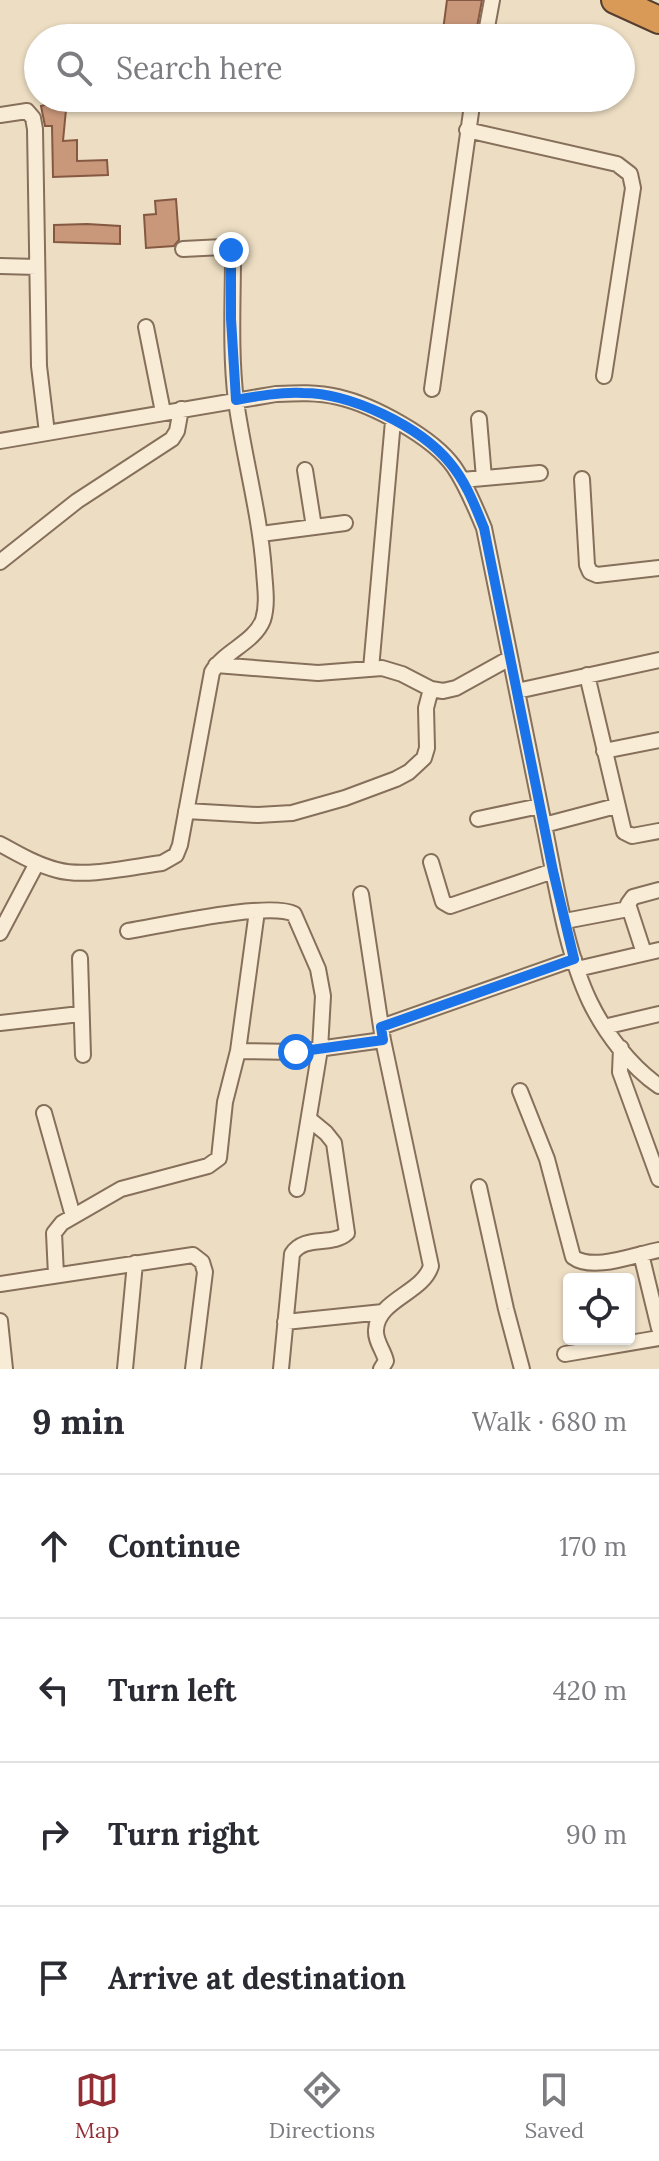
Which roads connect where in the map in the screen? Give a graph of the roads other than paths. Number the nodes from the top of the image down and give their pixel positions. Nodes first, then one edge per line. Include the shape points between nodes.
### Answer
1 (492, 0) edge
2 (615, 0) edge
3 (659, 20) edge
4 (488, 24) edge
5 (24, 111) edge
6 (28, 112) edge
7 (470, 112) edge
8 (0, 115) edge
9 (467, 130) junction
10 (183, 249) dead end
11 (0, 266) edge
12 (37, 267) junction
13 (146, 327) dead end
14 (604, 376) dead end
15 (432, 389) dead end
16 (236, 400) junction
17 (181, 409) junction
18 (163, 412) junction
19 (479, 419) dead end
20 (393, 421) junction
21 (47, 433) junction
22 (0, 441) edge
23 (305, 470) dead end
24 (540, 473) dead end
25 (484, 478) junction
26 (582, 479) dead end
27 (462, 480) junction
28 (345, 523) dead end
29 (314, 527) junction
30 (261, 534) junction
31 (0, 562) edge
32 (659, 568) edge
33 (510, 658) junction
34 (659, 660) edge
35 (216, 665) junction
36 (371, 669) junction
37 (587, 675) junction
38 (431, 689) junction
39 (517, 691) junction
40 (659, 740) edge
41 (604, 751) junction
42 (540, 806) junction
43 (616, 806) junction
44 (186, 811) junction
45 (478, 819) dead end
46 (544, 825) junction
47 (659, 831) edge
48 (0, 844) edge
49 (431, 862) dead end
50 (37, 863) junction
51 (553, 871) junction
52 (659, 890) edge
53 (361, 894) dead end
54 (628, 909) junction
55 (257, 911) junction
56 (565, 921) junction
57 (128, 931) dead end
58 (0, 933) edge
59 (659, 950) edge
60 (644, 953) junction
61 (80, 958) dead end
62 (576, 964) junction
63 (80, 1014) junction
64 (659, 1014) edge
65 (0, 1023) edge
66 (604, 1027) junction
67 (382, 1033) junction
68 (621, 1048) junction
69 (320, 1049) junction
70 (238, 1051) junction
71 (83, 1055) dead end
72 (659, 1086) edge
73 (520, 1091) dead end
74 (44, 1113) dead end
75 (309, 1119) junction
76 (659, 1179) edge
77 (479, 1187) dead end
78 (297, 1189) dead end
79 (73, 1216) junction
80 (659, 1250) edge
81 (641, 1254) junction
82 (135, 1263) junction
83 (56, 1275) junction
84 (0, 1284) edge
85 (383, 1312) junction
86 (0, 1321) edge
87 (285, 1322) junction
88 (659, 1328) edge
89 (659, 1338) edge
90 (565, 1354) dead end
91 (5, 1369) edge
92 (125, 1369) edge
93 (193, 1369) edge
94 (281, 1369) edge
95 (381, 1369) edge
96 (522, 1369) edge

1 - 4 street
2 - 3 highway
5 - 8 street
6 - 12 street via 33,118
7 - 9 street
9 - 14 street via 617,164 630,174 633,188
9 - 15 street
10 - 16 street via 223,247 233,254
11 - 12 street
12 - 21 street
13 - 18 street
16 - 17 street
16 - 20 street via 306,393 339,397
16 - 30 street
17 - 18 street
17 - 31 street via 172,439 77,501
18 - 21 street
19 - 25 street
20 - 27 street via 441,452
20 - 36 street
21 - 22 street
23 - 29 street
24 - 25 street
25 - 27 street
26 - 32 street via 590,572
27 - 33 street via 484,528
28 - 29 street
29 - 30 street
30 - 35 street via 264,617 257,631
33 - 38 street via 456,688
33 - 39 street
34 - 37 street
35 - 36 street via 318,673
35 - 44 street via 208,683
36 - 38 street via 391,669
37 - 39 street
37 - 41 street
38 - 44 street via 424,758 396,779 292,813
39 - 42 street
40 - 41 street
41 - 43 street
42 - 45 street
42 - 46 street
43 - 46 street
43 - 47 street via 627,835
44 - 50 street via 178,852 169,861 77,873
46 - 51 street
48 - 50 street
49 - 51 street via 443,902 450,906
50 - 58 street
51 - 56 street
52 - 54 street via 633,897
53 - 67 street
54 - 56 street
54 - 60 street
55 - 57 street
55 - 69 street via 286,911 296,917 321,977
55 - 70 street
56 - 62 street
59 - 60 street
60 - 62 street
61 - 63 street
62 - 66 street
62 - 67 street
63 - 65 street
63 - 71 street
64 - 66 street
66 - 68 street
67 - 69 street
67 - 85 street via 431,1266
68 - 72 street
68 - 76 street via 620,1072
69 - 70 street
69 - 75 street
70 - 79 street via 216,1161 121,1189
73 - 81 street via 547,1159 573,1257 610,1262
74 - 79 street
75 - 78 street
75 - 87 street via 334,1143 347,1233 296,1248
77 - 96 street
79 - 83 street via 54,1233
80 - 81 street
81 - 88 street
82 - 83 street
82 - 92 street
82 - 93 street via 187,1255 202,1262
83 - 84 street
85 - 87 street
85 - 95 street via 376,1330 386,1356
86 - 91 street
87 - 94 street
89 - 90 street

